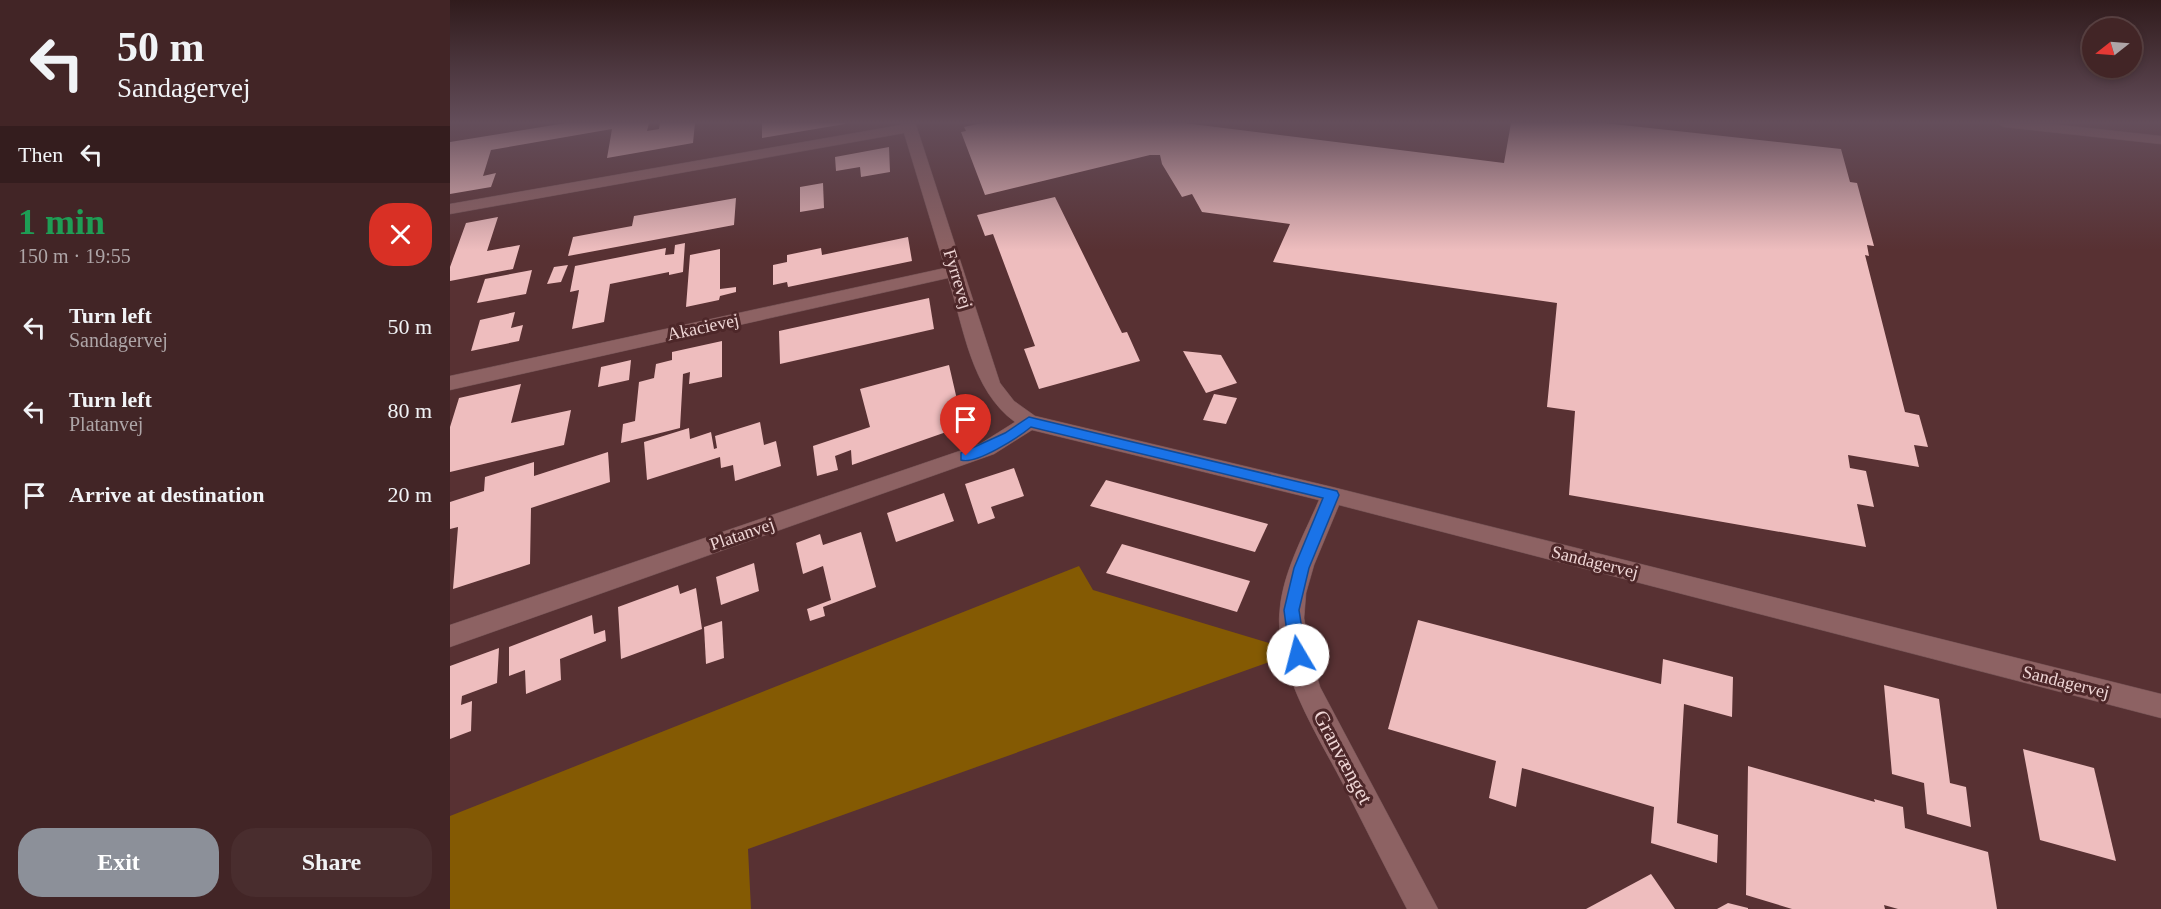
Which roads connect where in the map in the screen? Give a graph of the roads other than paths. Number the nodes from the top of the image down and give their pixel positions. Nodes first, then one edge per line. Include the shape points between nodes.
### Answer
1 (691, 165) edge
2 (922, 165) edge
3 (450, 209) edge
4 (956, 271) junction
5 (450, 383) edge
6 (1029, 422) junction
7 (1332, 495) junction
8 (450, 636) edge
9 (2161, 706) edge
10 (1423, 909) edge

1 - 3 street
2 - 4 street, Fyrrevej
4 - 5 street, Akacievej
4 - 6 street, Fyrrevej via 991,385 1007,406
6 - 7 street, Sandagervej
6 - 8 street, Platanvej via 987,449
7 - 9 street, Sandagervej
7 - 10 street, Granvænget via 1302,568 1292,610 1298,655 1308,690

